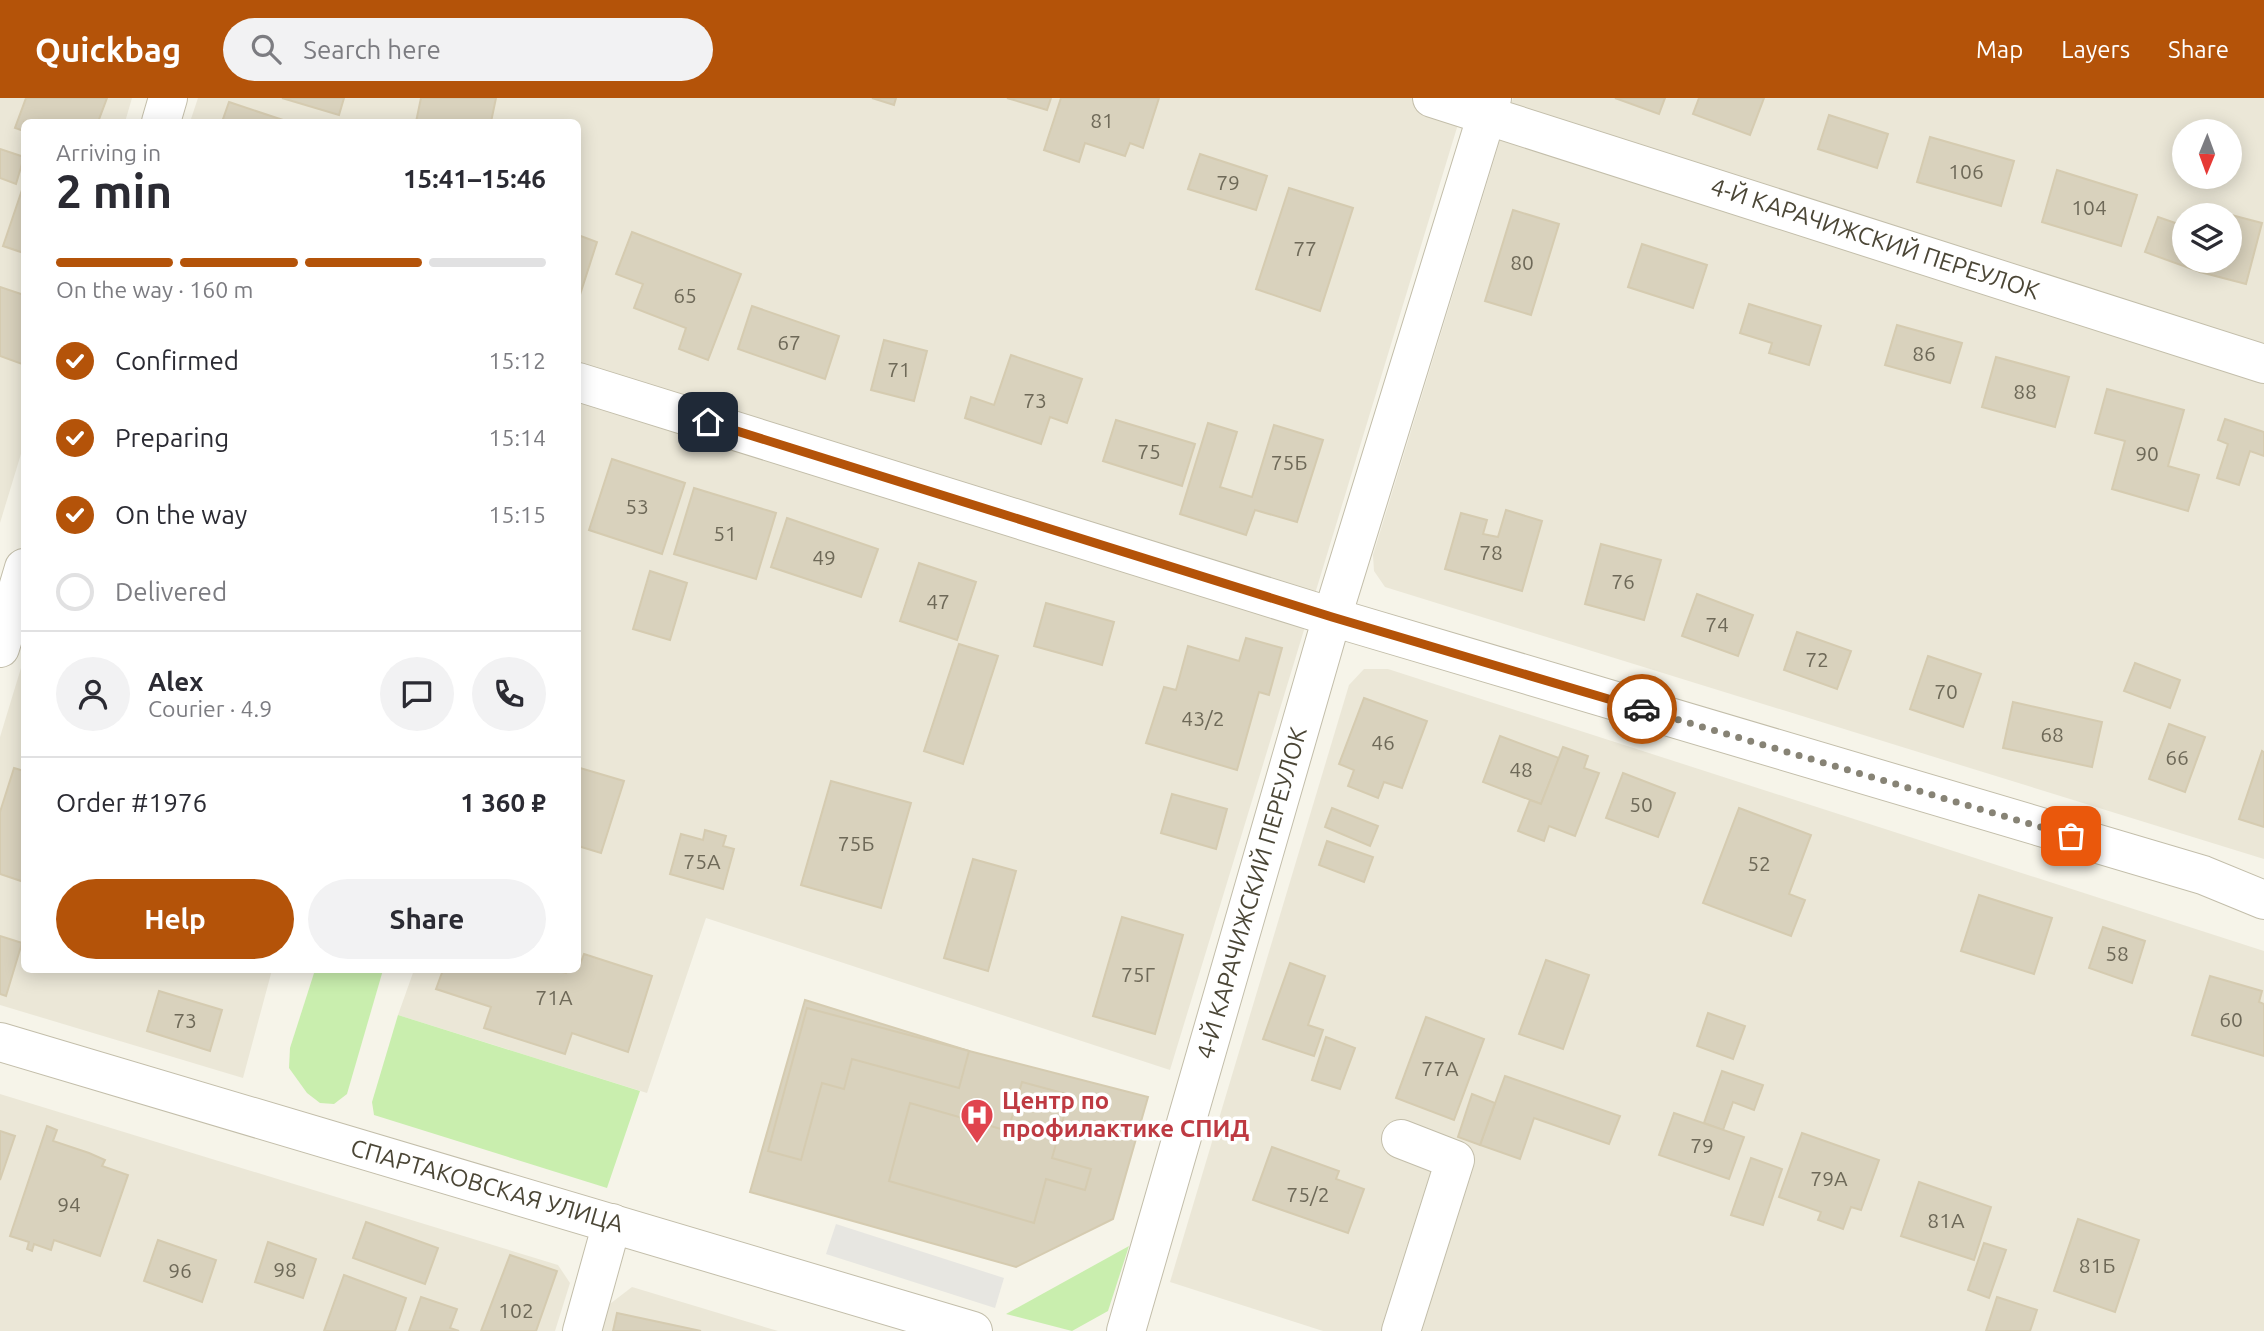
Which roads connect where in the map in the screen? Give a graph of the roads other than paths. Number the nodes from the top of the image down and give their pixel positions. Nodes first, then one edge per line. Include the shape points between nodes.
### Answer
1 (168, 98) edge
2 (1432, 98) edge
3 (1489, 106) edge
4 (162, 119) edge
5 (2264, 364) edge
6 (581, 383) edge
7 (21, 578) edge
8 (1332, 617) junction
9 (0, 649) edge
10 (2264, 900) edge
11 (0, 1042) edge
12 (1401, 1139) dead end
13 (612, 1223) junction
14 (582, 1331) edge
15 (973, 1331) edge
16 (1126, 1331) edge
17 (1401, 1331) edge

1 - 4 street
2 - 3 street, 4-Й КАРАЧИЖСКИЙ ПЕРЕУЛОК
3 - 5 street, 4-Й КАРАЧИЖСКИЙ ПЕРЕУЛОК
3 - 8 street, 4-Й КАРАЧИЖСКИЙ ПЕРЕУЛОК
6 - 8 street
7 - 9 street
8 - 10 street via 2203,875
8 - 16 street, 4-Й КАРАЧИЖСКИЙ ПЕРЕУЛОК
11 - 13 street, СПАРТАКОВСКАЯ УЛИЦА
12 - 17 street via 1455,1160
13 - 14 street
13 - 15 street, СПАРТАКОВСКАЯ УЛИЦА

